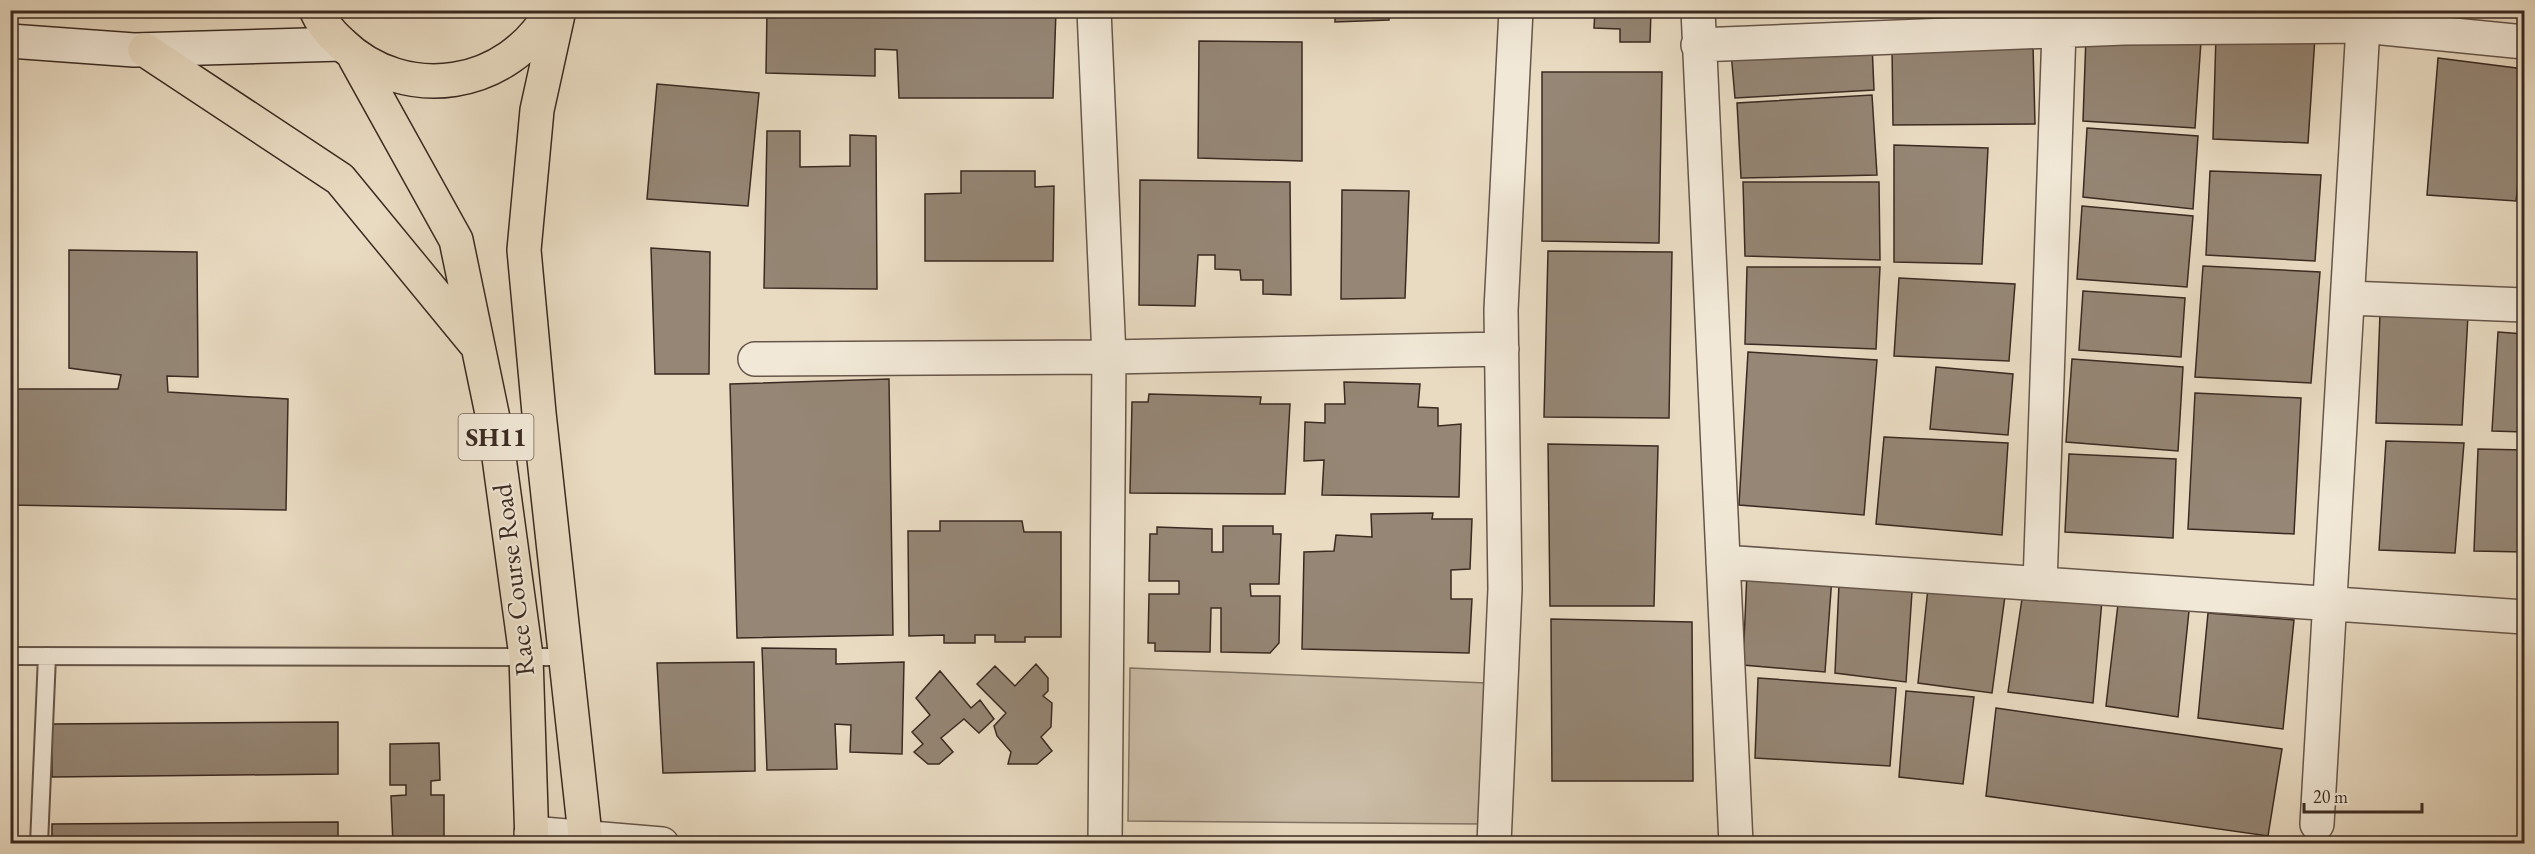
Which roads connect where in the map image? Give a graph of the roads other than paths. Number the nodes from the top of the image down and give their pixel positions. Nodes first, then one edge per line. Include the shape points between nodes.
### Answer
1 (316, 10) edge
2 (552, 10) edge
3 (559, 10) edge
4 (1095, 10) edge
5 (1516, 10) edge
6 (1698, 10) edge
7 (2367, 21) edge
8 (2059, 31) junction
9 (10, 41) edge
10 (2524, 42) edge
11 (1698, 45) junction
12 (145, 50) junction
13 (349, 51) junction
14 (2348, 297) junction
15 (2524, 305) edge
16 (477, 346) junction
17 (1502, 349) junction
18 (1109, 357) junction
19 (755, 359) dead end
20 (1723, 562) junction
21 (2040, 585) junction
22 (2331, 605) junction
23 (2524, 616) edge
24 (10, 656) edge
25 (47, 656) junction
26 (525, 656) junction
27 (566, 657) junction
28 (2317, 824) dead end
29 (532, 838) edge
30 (586, 840) edge
31 (39, 843) edge
32 (662, 843) edge
33 (1105, 843) edge
34 (1494, 843) edge
35 (1736, 843) edge

1 - 13 main road, SH11 via 322,24
2 - 13 main road, SH11 via 543,28 512,57 475,76 433,82 392,76
3 - 27 main road, Race Course Road / SH11 via 537,111 524,250
4 - 18 street
5 - 17 street
6 - 11 street
7 - 8 street
7 - 10 street
7 - 14 street
8 - 11 street
8 - 21 street
9 - 12 street
11 - 20 street
12 - 13 street
12 - 16 main road via 340,179
13 - 16 main road, Race Course Road / SH11 via 456,240
14 - 15 street
14 - 22 street
16 - 26 main road, Race Course Road / SH11 via 495,428
17 - 18 street
17 - 34 street via 1505,589
18 - 19 street
18 - 33 street
20 - 21 street
20 - 35 street
21 - 22 street
22 - 23 street
22 - 28 street
24 - 25 lane
25 - 26 lane
25 - 31 lane
26 - 27 lane
26 - 29 main road, Race Course Road / SH11
27 - 30 main road, Race Course Road / SH11
29 - 30 street
30 - 32 street

